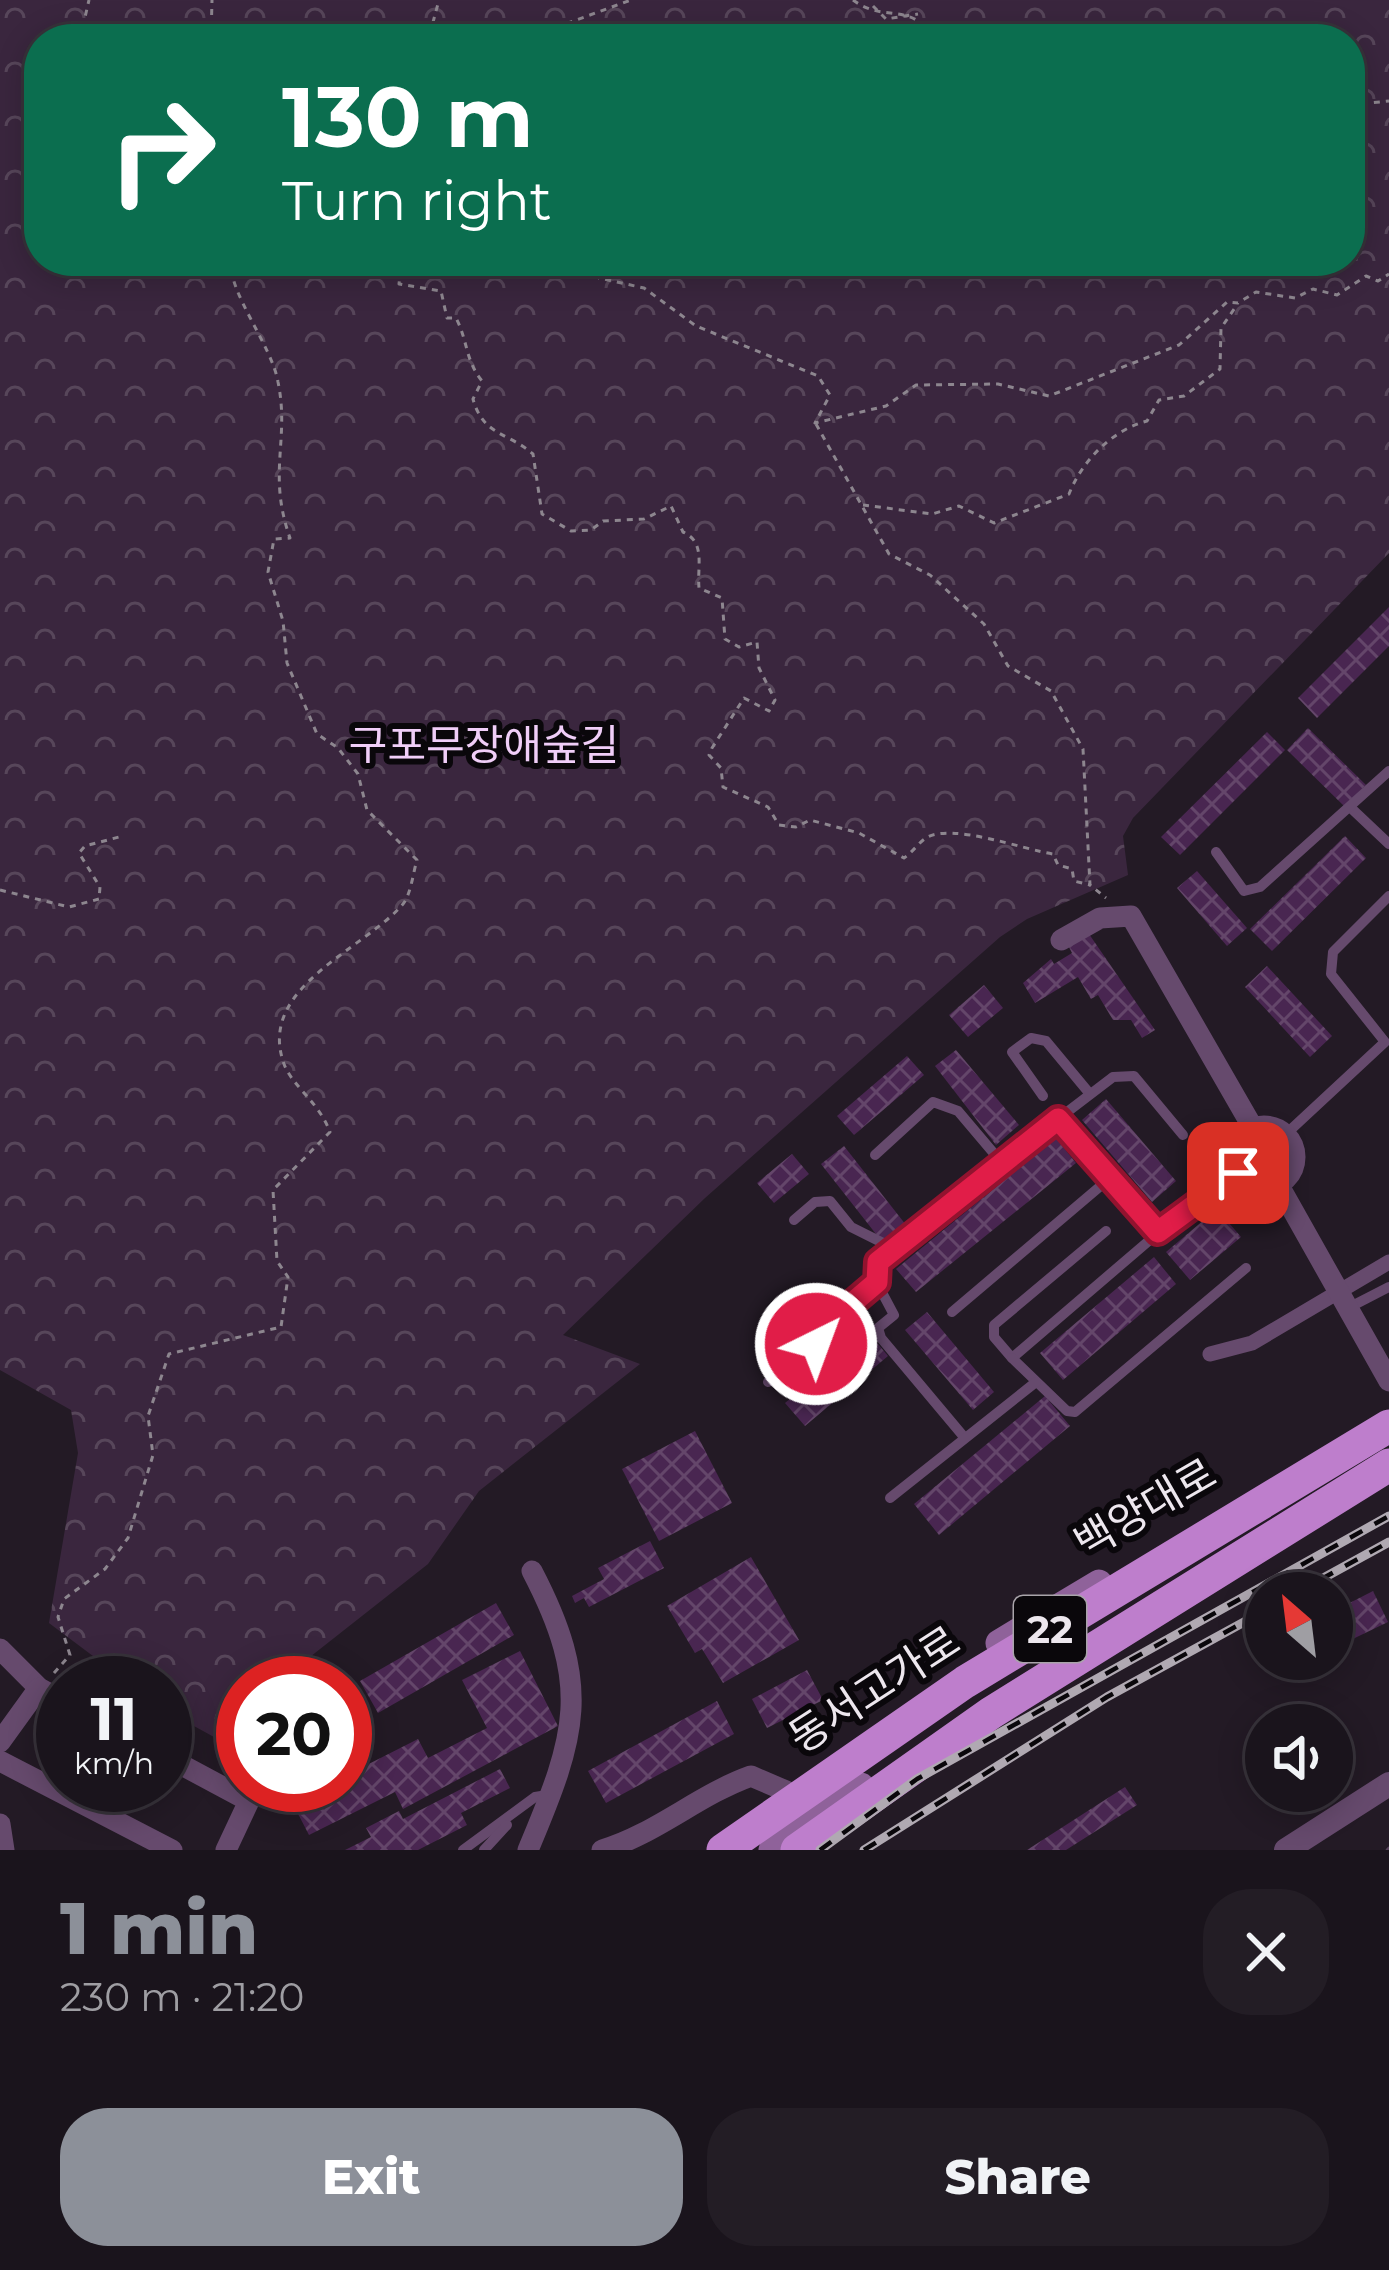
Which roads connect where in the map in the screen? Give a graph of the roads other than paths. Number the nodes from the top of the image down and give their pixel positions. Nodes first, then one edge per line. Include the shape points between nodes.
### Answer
1 (1389, 771) edge
2 (1352, 809) junction
3 (1389, 844) edge
4 (1216, 852) dead end
5 (1389, 896) edge
6 (1061, 940) dead end
7 (1387, 1044) edge
8 (1090, 1094) junction
9 (1042, 1096) dead end
10 (1058, 1119) junction
11 (1253, 1128) junction
12 (1286, 1134) junction
13 (1183, 1135) dead end
14 (875, 1155) dead end
15 (1002, 1163) junction
16 (1238, 1173) junction
17 (1110, 1178) junction
18 (1278, 1184) junction
19 (794, 1220) dead end
20 (1106, 1231) dead end
21 (1158, 1232) junction
22 (878, 1262) junction
23 (1389, 1262) edge
24 (1246, 1268) dead end
25 (877, 1282) junction
26 (1389, 1288) edge
27 (1350, 1307) junction
28 (952, 1312) dead end
29 (1210, 1354) dead end
30 (1012, 1358) junction
31 (1389, 1381) edge
32 (768, 1382) dead end
33 (1036, 1382) junction
34 (1389, 1416) edge
35 (1389, 1426) edge
36 (964, 1437) junction
37 (1389, 1448) edge
38 (1389, 1467) edge
39 (1315, 1468) junction
40 (890, 1498) dead end
41 (532, 1571) dead end
42 (0, 1649) edge
43 (36, 1685) edge
44 (36, 1692) edge
45 (0, 1742) edge
46 (0, 1761) edge
47 (192, 1770) edge
48 (1389, 1784) edge
49 (785, 1791) junction
50 (551, 1794) junction
51 (526, 1805) junction
52 (0, 1824) edge
53 (4, 1850) edge
54 (172, 1850) edge
55 (226, 1850) edge
56 (463, 1850) edge
57 (484, 1850) edge
58 (528, 1850) edge
59 (602, 1850) edge
60 (693, 1850) edge
61 (719, 1850) edge
62 (753, 1850) edge
63 (772, 1850) edge
64 (797, 1850) edge
65 (1286, 1850) edge

1 - 2 lane
2 - 3 lane
2 - 4 lane via 1260,887 1244,891
5 - 7 lane via 1333,952 1331,974
6 - 11 street via 1100,918 1131,916
7 - 12 lane
8 - 9 lane via 1046,1041 1031,1037 1012,1052 1013,1061
8 - 10 lane
8 - 13 lane via 1113,1077 1134,1076
10 - 15 lane
10 - 17 lane
11 - 12 street
11 - 16 street via 1234,1152
12 - 18 street via 1295,1162
14 - 15 lane via 933,1102 958,1111
15 - 22 lane
16 - 18 street via 1251,1185
16 - 21 lane
17 - 21 lane
17 - 28 lane
18 - 27 street
19 - 22 lane via 815,1202 830,1201 851,1227 884,1243
20 - 30 lane via 994,1325
21 - 30 lane
22 - 25 lane
23 - 29 street via 1252,1343
24 - 33 lane via 1075,1412
25 - 32 lane
25 - 36 lane via 894,1315 878,1328 881,1338
26 - 27 lane
27 - 31 street
30 - 33 lane
33 - 36 lane
34 - 49 main road, 백양대로 via 1049,1612
35 - 39 highway, 동서고가로 / 22
36 - 40 lane
37 - 62 highway, 동서고가로 / 22 via 1027,1665
38 - 63 main road, 백양대로 via 1065,1655
38 - 64 highway via 992,1713
39 - 60 highway via 1237,1493 1059,1597 794,1770
39 - 61 highway, 동서고가로 / 22 via 965,1682
41 - 50 street via 559,1623 575,1684
42 - 43 street
44 - 45 street
46 - 54 street
47 - 55 street via 249,1801
48 - 65 street
49 - 59 street via 751,1776
49 - 61 main road, 백양대로
50 - 51 lane
50 - 58 street
51 - 56 lane
51 - 57 lane
52 - 53 street

